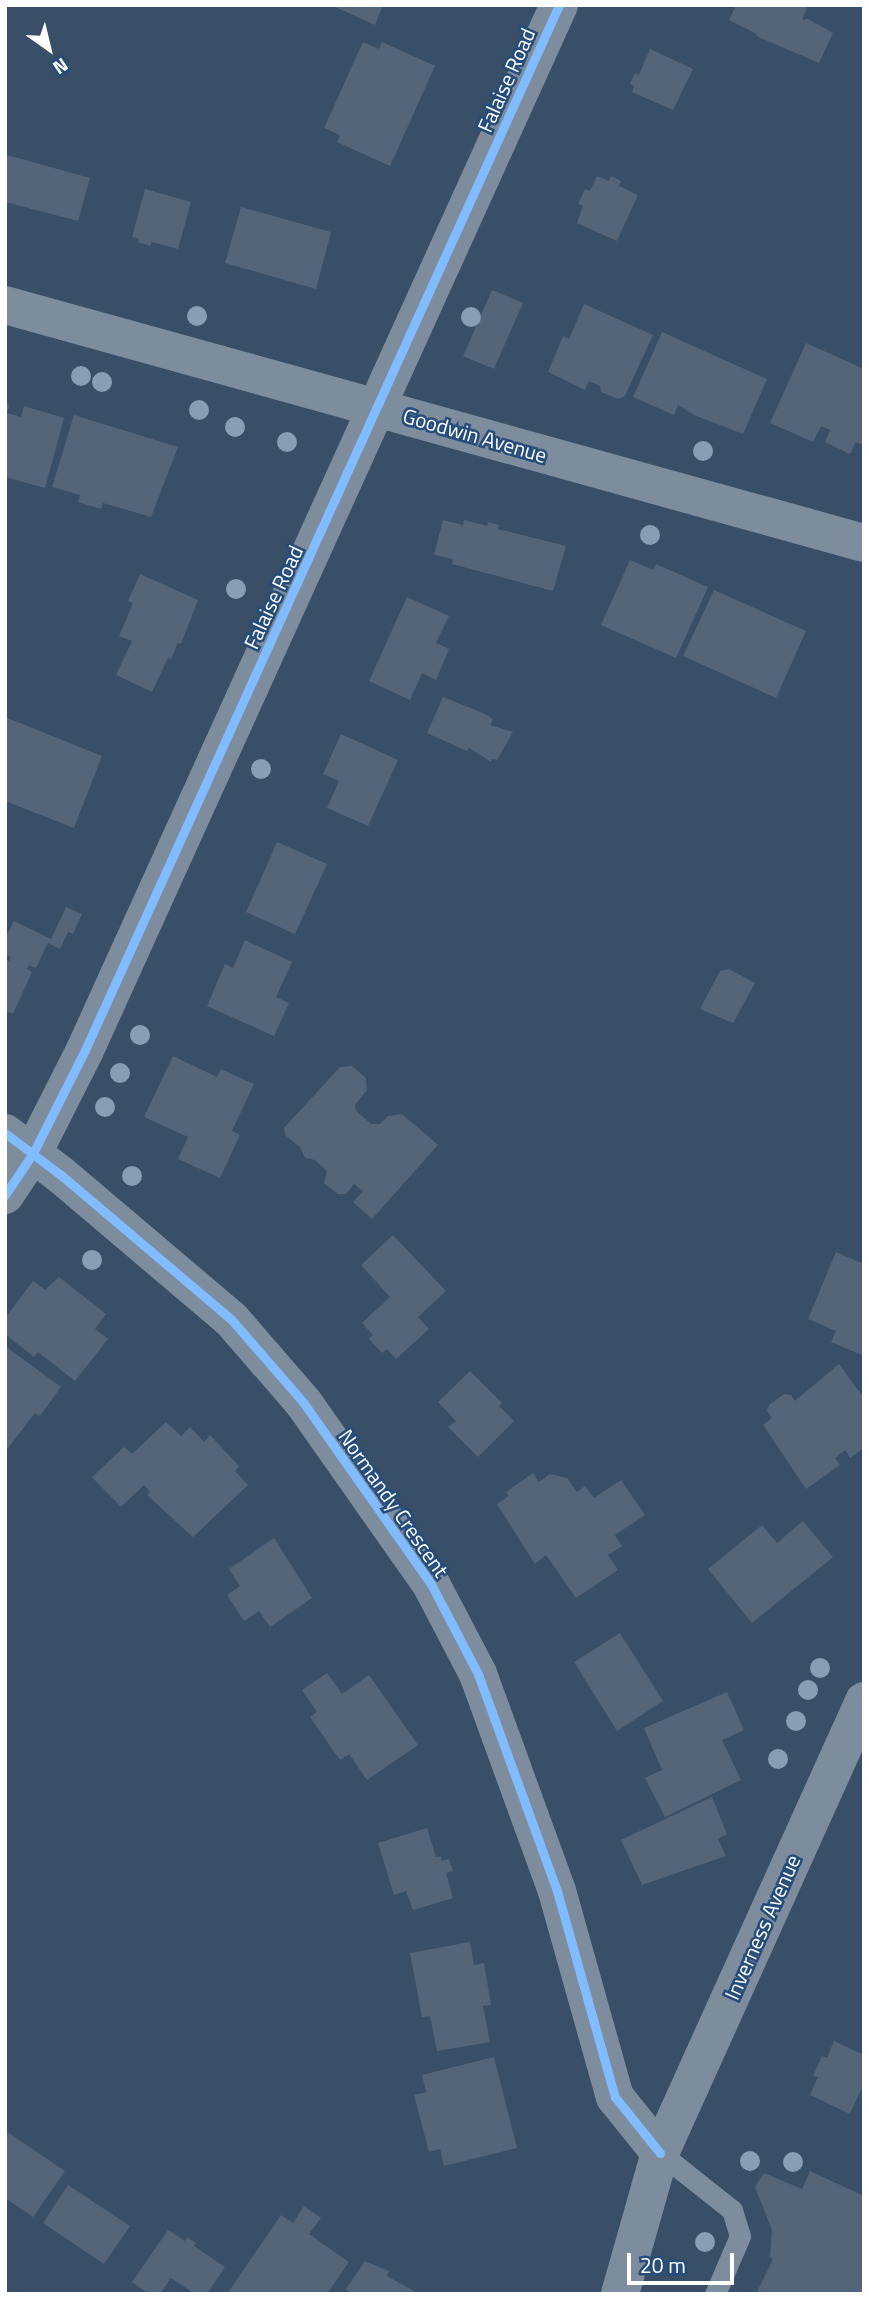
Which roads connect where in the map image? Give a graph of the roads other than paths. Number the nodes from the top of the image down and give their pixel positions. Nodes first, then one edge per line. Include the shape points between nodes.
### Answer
1 (559, 5) edge
2 (5, 306) edge
3 (378, 408) junction
4 (864, 543) edge
5 (19, 1143) edge
6 (5, 1195) edge
7 (864, 1701) edge
8 (660, 2153) junction
9 (620, 2294) edge
10 (715, 2294) edge

1 - 3 street, Falaise Road
2 - 3 street, Goodwin Avenue
3 - 4 street, Goodwin Avenue
3 - 5 street, Falaise Road via 85,1050
5 - 6 street, Falaise Road
5 - 8 street, Normandy Crescent via 230,1319 303,1402 431,1584 478,1674 557,1891 615,2097
7 - 8 street, Inverness Avenue
8 - 9 street
8 - 10 lane via 732,2210 740,2236

